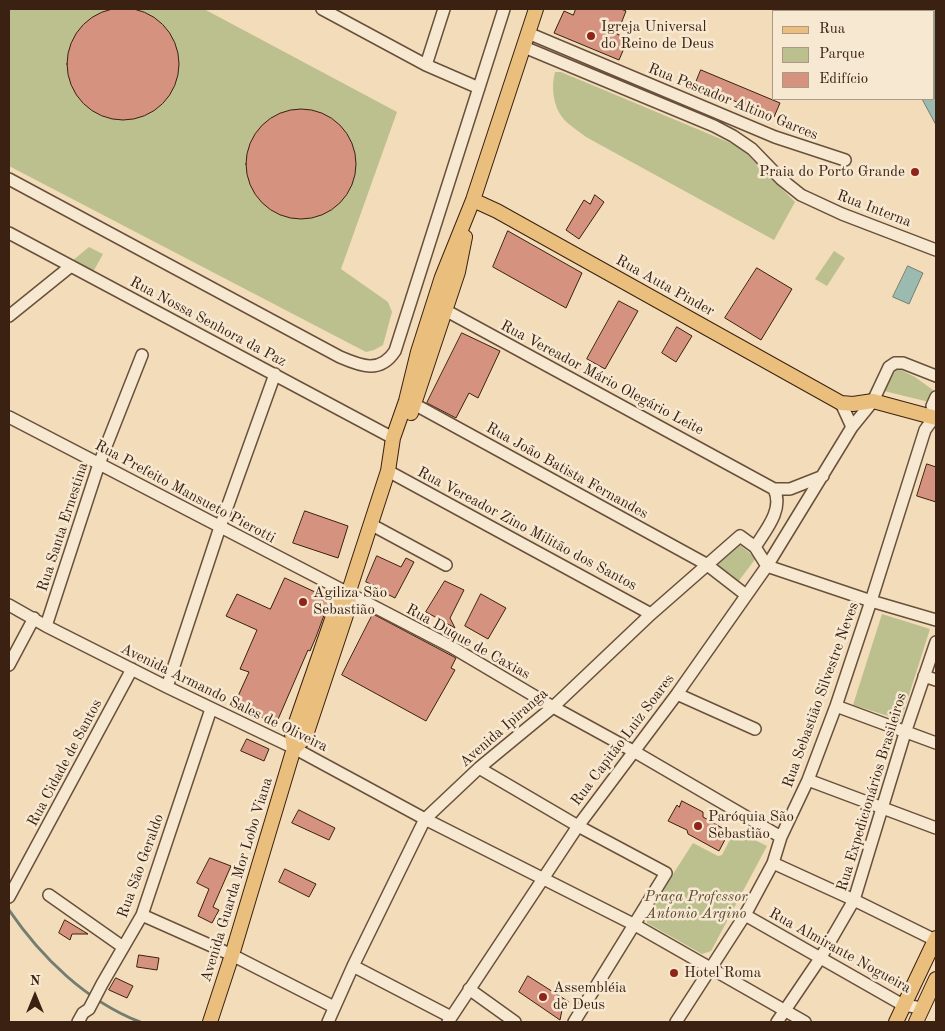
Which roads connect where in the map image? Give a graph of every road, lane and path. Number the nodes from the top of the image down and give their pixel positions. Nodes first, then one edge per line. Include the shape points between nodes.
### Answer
1 (322, 9) edge
2 (444, 9) edge
3 (504, 9) edge
4 (536, 9) edge
5 (528, 33) junction
6 (524, 47) junction
7 (426, 65) junction
8 (479, 88) junction
9 (845, 160) dead end
10 (9, 179) edge
11 (473, 200) junction
12 (9, 234) edge
13 (936, 250) edge
14 (71, 266) junction
15 (442, 277) junction
16 (445, 310) junction
17 (9, 316) edge
18 (142, 355) dead end
19 (275, 374) junction
20 (936, 376) edge
21 (936, 397) edge
22 (873, 401) junction
23 (841, 403) junction
24 (414, 404) junction
25 (9, 417) edge
26 (936, 417) edge
27 (852, 427) junction
28 (393, 438) junction
29 (99, 464) junction
30 (388, 471) junction
31 (823, 476) junction
32 (774, 489) junction
33 (372, 524) junction
34 (220, 527) junction
35 (756, 547) junction
36 (706, 564) junction
37 (446, 566) dead end
38 (766, 566) junction
39 (348, 594) junction
40 (746, 595) junction
41 (871, 601) junction
42 (9, 605) edge
43 (652, 614) junction
44 (34, 618) junction
45 (936, 620) edge
46 (46, 626) junction
47 (936, 642) edge
48 (9, 665) edge
49 (132, 669) junction
50 (924, 676) junction
51 (936, 680) edge
52 (167, 687) junction
53 (677, 694) junction
54 (836, 706) junction
55 (553, 707) junction
56 (211, 708) junction
57 (756, 729) dead end
58 (906, 733) junction
59 (936, 743) edge
60 (294, 748) junction
61 (635, 752) junction
62 (479, 768) junction
63 (808, 780) junction
64 (883, 808) junction
65 (425, 819) junction
66 (578, 826) junction
67 (936, 828) edge
68 (781, 837) junction
69 (773, 863) junction
70 (545, 879) junction
71 (10, 895) edge
72 (49, 895) dead end
73 (854, 900) junction
74 (142, 915) junction
75 (745, 915) junction
76 (635, 925) junction
77 (936, 939) edge
78 (123, 947) junction
79 (232, 955) junction
80 (821, 957) junction
81 (353, 966) junction
82 (710, 968) junction
83 (936, 979) edge
84 (469, 989) junction
85 (903, 1005) junction
86 (334, 1006) junction
87 (922, 1008) junction
88 (786, 1011) junction
89 (936, 1018) edge
90 (450, 1020) edge
91 (78, 1022) edge
92 (210, 1022) edge
93 (328, 1022) edge
94 (514, 1022) edge
95 (574, 1022) edge
96 (676, 1022) edge
97 (777, 1022) edge
98 (805, 1022) edge
99 (896, 1022) edge
100 (916, 1022) edge
101 (934, 1022) edge

1 - 7 street
2 - 7 street
3 - 8 street
4 - 5 main road, Avenida Guarda Mor Lobo Viana
5 - 6 main road, Avenida Guarda Mor Lobo Viana
5 - 9 street, Rua Pescador Altino Garces via 775,137
6 - 11 main road, Avenida Guarda Mor Lobo Viana
6 - 13 street, Rua Interna via 714,126 752,149 780,179 801,195
7 - 8 street
8 - 10 street via 395,351 389,360 378,366 356,364 340,357
11 - 15 main road, Avenida Guarda Mor Lobo Viana
11 - 16 main road, Avenida Guarda Mor Lobo Viana via 458,272
11 - 23 main road, Rua Auta Pinder
12 - 14 street, Rua Nossa Senhora da Paz
14 - 17 street
14 - 19 street, Rua Nossa Senhora da Paz
15 - 16 street via 440,299
15 - 28 main road, Avenida Guarda Mor Lobo Viana
16 - 24 main road, Avenida Guarda Mor Lobo Viana
16 - 32 street, Rua Vereador Mário Olegário Leite
18 - 29 street, Rua Santa Ernestina
19 - 28 street, Rua Nossa Senhora da Paz
19 - 34 street
20 - 22 street, Rua Capitão Luiz Soares via 903,363 895,364 889,367
21 - 26 street via 932,406
22 - 23 main road
22 - 26 main road
22 - 27 street, Rua Capitão Luiz Soares
23 - 27 street
24 - 30 main road, Avenida Guarda Mor Lobo Viana via 402,443
24 - 36 street, Rua João Batista Fernandes
25 - 29 street, Rua Prefeito Mansueto Pierotti
26 - 41 street, Rua Sebastião Silvestre Neves via 925,430
27 - 31 street, Rua Capitão Luiz Soares
28 - 30 main road, Avenida Guarda Mor Lobo Viana
29 - 34 street, Rua Prefeito Mansueto Pierotti
29 - 46 street, Rua Santa Ernestina
30 - 33 main road, Avenida Guarda Mor Lobo Viana
30 - 43 street, Rua Vereador Zino Militão dos Santos
31 - 32 street via 790,489
31 - 38 street, Rua Capitão Luiz Soares
32 - 35 street via 778,501 776,511
33 - 37 street
33 - 39 main road, Avenida Guarda Mor Lobo Viana
34 - 39 street, Rua Prefeito Mansueto Pierotti
34 - 52 street
35 - 36 street, Avenida Ipiranga via 740,536
35 - 38 street
36 - 40 street, Rua João Batista Fernandes
36 - 43 street, Avenida Ipiranga
38 - 40 street, Rua Capitão Luiz Soares
38 - 41 street
39 - 55 street, Rua Duque de Caxias via 450,646
39 - 60 main road, Avenida Guarda Mor Lobo Viana via 338,602 292,734
40 - 53 street, Rua Capitão Luiz Soares
41 - 45 street
41 - 54 street, Rua Sebastião Silvestre Neves
42 - 44 street, Avenida Armando Sales de Oliveira
43 - 55 street, Avenida Ipiranga
44 - 46 street, Avenida Armando Sales de Oliveira
44 - 48 street
46 - 49 street, Avenida Armando Sales de Oliveira
47 - 50 street, Rua Expedicionários Brasileiros
49 - 52 street, Avenida Armando Sales de Oliveira
49 - 71 street, Rua Cidade de Santos
50 - 51 street
50 - 58 street, Rua Expedicionários Brasileiros
52 - 56 street, Avenida Armando Sales de Oliveira
53 - 57 street
53 - 61 street, Rua Capitão Luiz Soares
54 - 58 street
54 - 63 street, Rua Sebastião Silvestre Neves
55 - 61 street, Rua Duque de Caxias
55 - 62 street, Avenida Ipiranga
56 - 60 street, Avenida Armando Sales de Oliveira
56 - 74 street, Rua São Geraldo
58 - 59 street
58 - 64 street, Rua Expedicionários Brasileiros
60 - 65 street, Avenida Armando Sales de Oliveira
60 - 79 main road, Avenida Guarda Mor Lobo Viana
61 - 66 street, Rua Capitão Luiz Soares
61 - 68 street, Rua Duque de Caxias
62 - 65 street, Avenida Ipiranga
62 - 66 street
63 - 64 street
63 - 68 street, Rua Sebastião Silvestre Neves
64 - 67 street
64 - 73 street, Rua Expedicionários Brasileiros
65 - 70 street, Avenida Armando Sales de Oliveira
65 - 81 street, Avenida Ipiranga
66 - 70 street, Rua Capitão Luiz Soares
66 - 76 street via 666,873
68 - 69 street, Rua Sebastião Silvestre Neves
69 - 73 street
69 - 75 street, Rua Sebastião Silvestre Neves
70 - 76 street, Avenida Armando Sales de Oliveira
70 - 84 street, Rua Capitão Luiz Soares
72 - 78 street
73 - 77 street
73 - 80 street, Rua Expedicionários Brasileiros
74 - 78 street, Rua São Geraldo
74 - 79 street
75 - 80 street, Rua Almirante Nogueira
75 - 82 street, Rua Sebastião Silvestre Neves
76 - 82 street, Avenida Armando Sales de Oliveira
76 - 95 street
77 - 85 main road
78 - 91 street, Rua São Geraldo via 89,1009
79 - 86 street
79 - 92 main road, Avenida Guarda Mor Lobo Viana
80 - 85 street, Rua Almirante Nogueira
80 - 88 street, Rua Expedicionários Brasileiros
81 - 86 street, Avenida Ipiranga
81 - 90 street
82 - 88 street, Avenida Armando Sales de Oliveira
82 - 96 street, Rua Sebastião Silvestre Neves
83 - 87 main road
84 - 90 street, Rua Capitão Luiz Soares
84 - 94 street
85 - 87 street, Rua Almirante Nogueira
85 - 99 main road
86 - 93 street, Avenida Ipiranga
87 - 100 main road
88 - 97 street, Rua Expedicionários Brasileiros
88 - 98 street, Avenida Armando Sales de Oliveira
89 - 101 path

